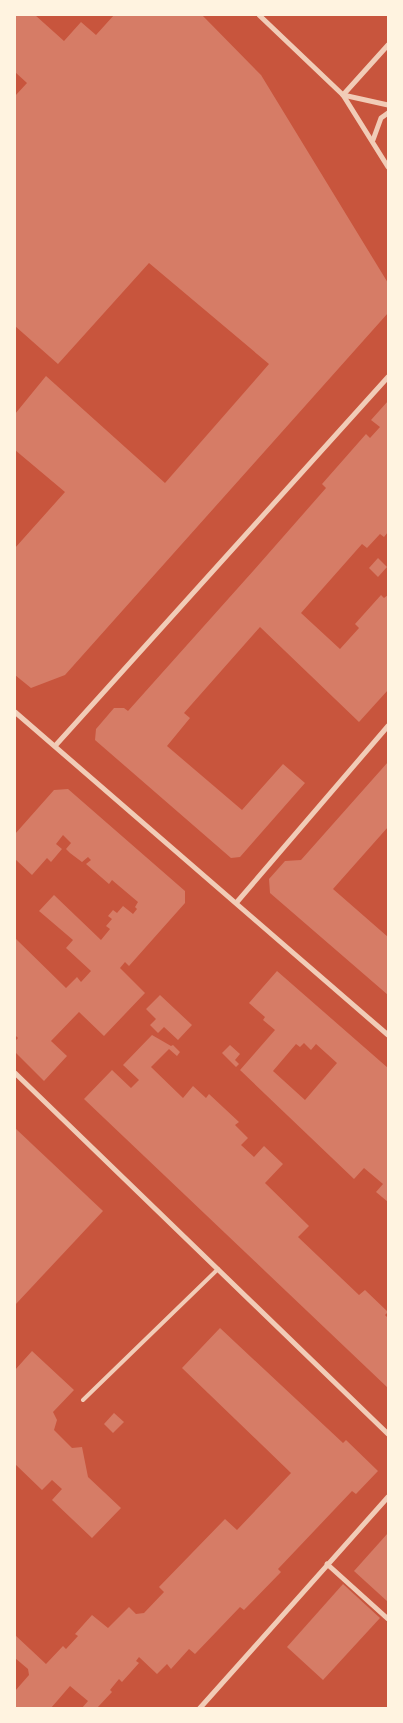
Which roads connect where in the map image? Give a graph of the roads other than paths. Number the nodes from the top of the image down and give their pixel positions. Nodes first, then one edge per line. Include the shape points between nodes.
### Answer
1 (259, 15) edge
2 (388, 45) edge
3 (343, 95) junction
4 (388, 105) edge
5 (388, 114) edge
6 (373, 140) junction
7 (388, 167) edge
8 (388, 377) edge
9 (15, 712) edge
10 (388, 726) edge
11 (55, 746) junction
12 (237, 902) junction
13 (388, 1035) edge
14 (15, 1073) edge
15 (218, 1269) junction
16 (84, 1400) dead end
17 (388, 1434) edge
18 (388, 1498) edge
19 (327, 1564) junction
20 (388, 1619) edge
21 (200, 1708) edge

1 - 3 street
2 - 3 street
3 - 4 street
3 - 6 street
5 - 6 street via 381,118
6 - 7 street
8 - 11 street
9 - 11 street
10 - 12 street
11 - 12 street
12 - 13 street
14 - 15 street
15 - 16 lane
15 - 17 street
18 - 19 street
19 - 20 street
19 - 21 street

